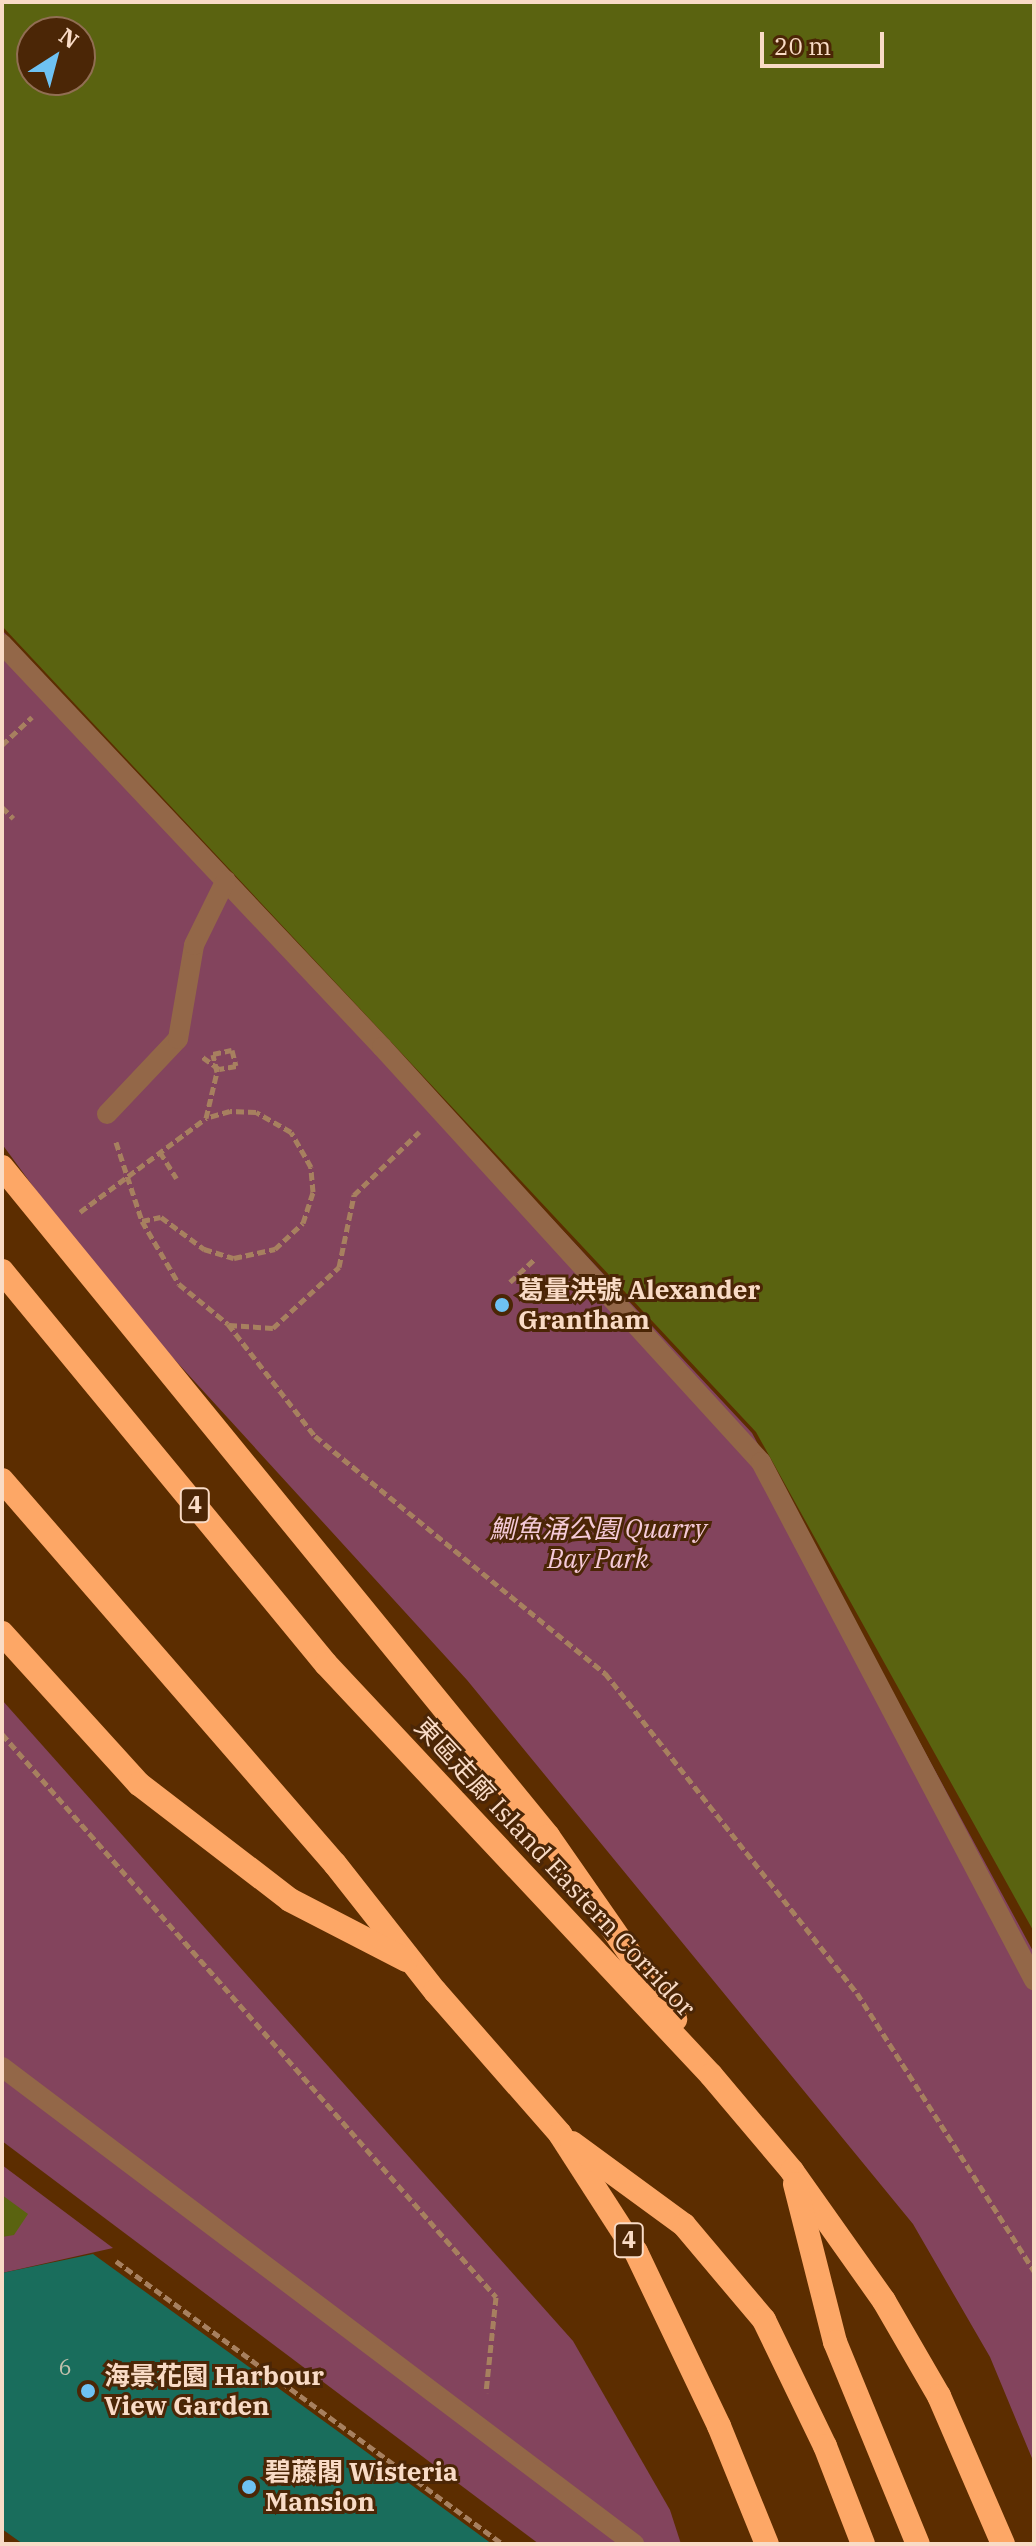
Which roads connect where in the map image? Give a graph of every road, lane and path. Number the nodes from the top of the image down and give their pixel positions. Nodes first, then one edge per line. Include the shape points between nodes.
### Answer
1 (2, 644) edge
2 (2, 807) edge
3 (13, 818) dead end
4 (226, 880) junction
5 (219, 1069) dead end
6 (440, 1112) junction
7 (107, 1114) joint
8 (206, 1118) junction
9 (160, 1152) junction
10 (2, 1167) edge
11 (176, 1178) dead end
12 (75, 1216) dead end
13 (142, 1221) junction
14 (542, 1252) dead end
15 (2, 1271) edge
16 (510, 1282) dead end
17 (228, 1324) junction
18 (2, 1480) edge
19 (2, 1633) edge
20 (2, 1734) edge
21 (411, 1963) junction
22 (1034, 1980) edge
23 (2, 2067) edge
24 (711, 2075) junction
25 (560, 2134) junction
26 (792, 2171) junction
27 (116, 2261) dead end
28 (1034, 2271) edge
29 (481, 2428) junction
30 (503, 2544) edge
31 (634, 2544) edge
32 (767, 2544) edge
33 (863, 2544) edge
34 (918, 2544) edge
35 (1003, 2544) edge

1 - 4 street
2 - 3 path
4 - 6 street
4 - 7 street via 194,945 178,1039
5 - 8 path via 236,1066 232,1050 213,1054 217,1072
6 - 17 path via 354,1195 339,1267 273,1328
6 - 22 street via 761,1462
7 - 13 path
8 - 9 path
8 - 13 path via 230,1111 256,1112 291,1132 311,1167 310,1208 286,1242 251,1257 204,1249 161,1217
9 - 11 path
9 - 12 path
10 - 24 highway via 572,1865
13 - 17 path via 179,1284
14 - 16 path
15 - 24 highway, 東區走廊 Island Eastern Corridor / 4 via 326,1664
17 - 28 path via 315,1436 605,1673 857,1993
18 - 21 highway, 4 via 335,1864
19 - 21 highway, 4 via 139,1784 290,1900
20 - 29 path via 496,2297
21 - 25 highway, 4
23 - 29 street
24 - 26 highway, 東區走廊 Island Eastern Corridor / 4
25 - 32 highway, 4 via 636,2252 719,2426
25 - 33 highway via 684,2225 764,2320 825,2446
26 - 34 highway via 835,2342
26 - 35 highway, 東區走廊 Island Eastern Corridor / 4 via 884,2301 939,2396
27 - 30 path
29 - 31 street

